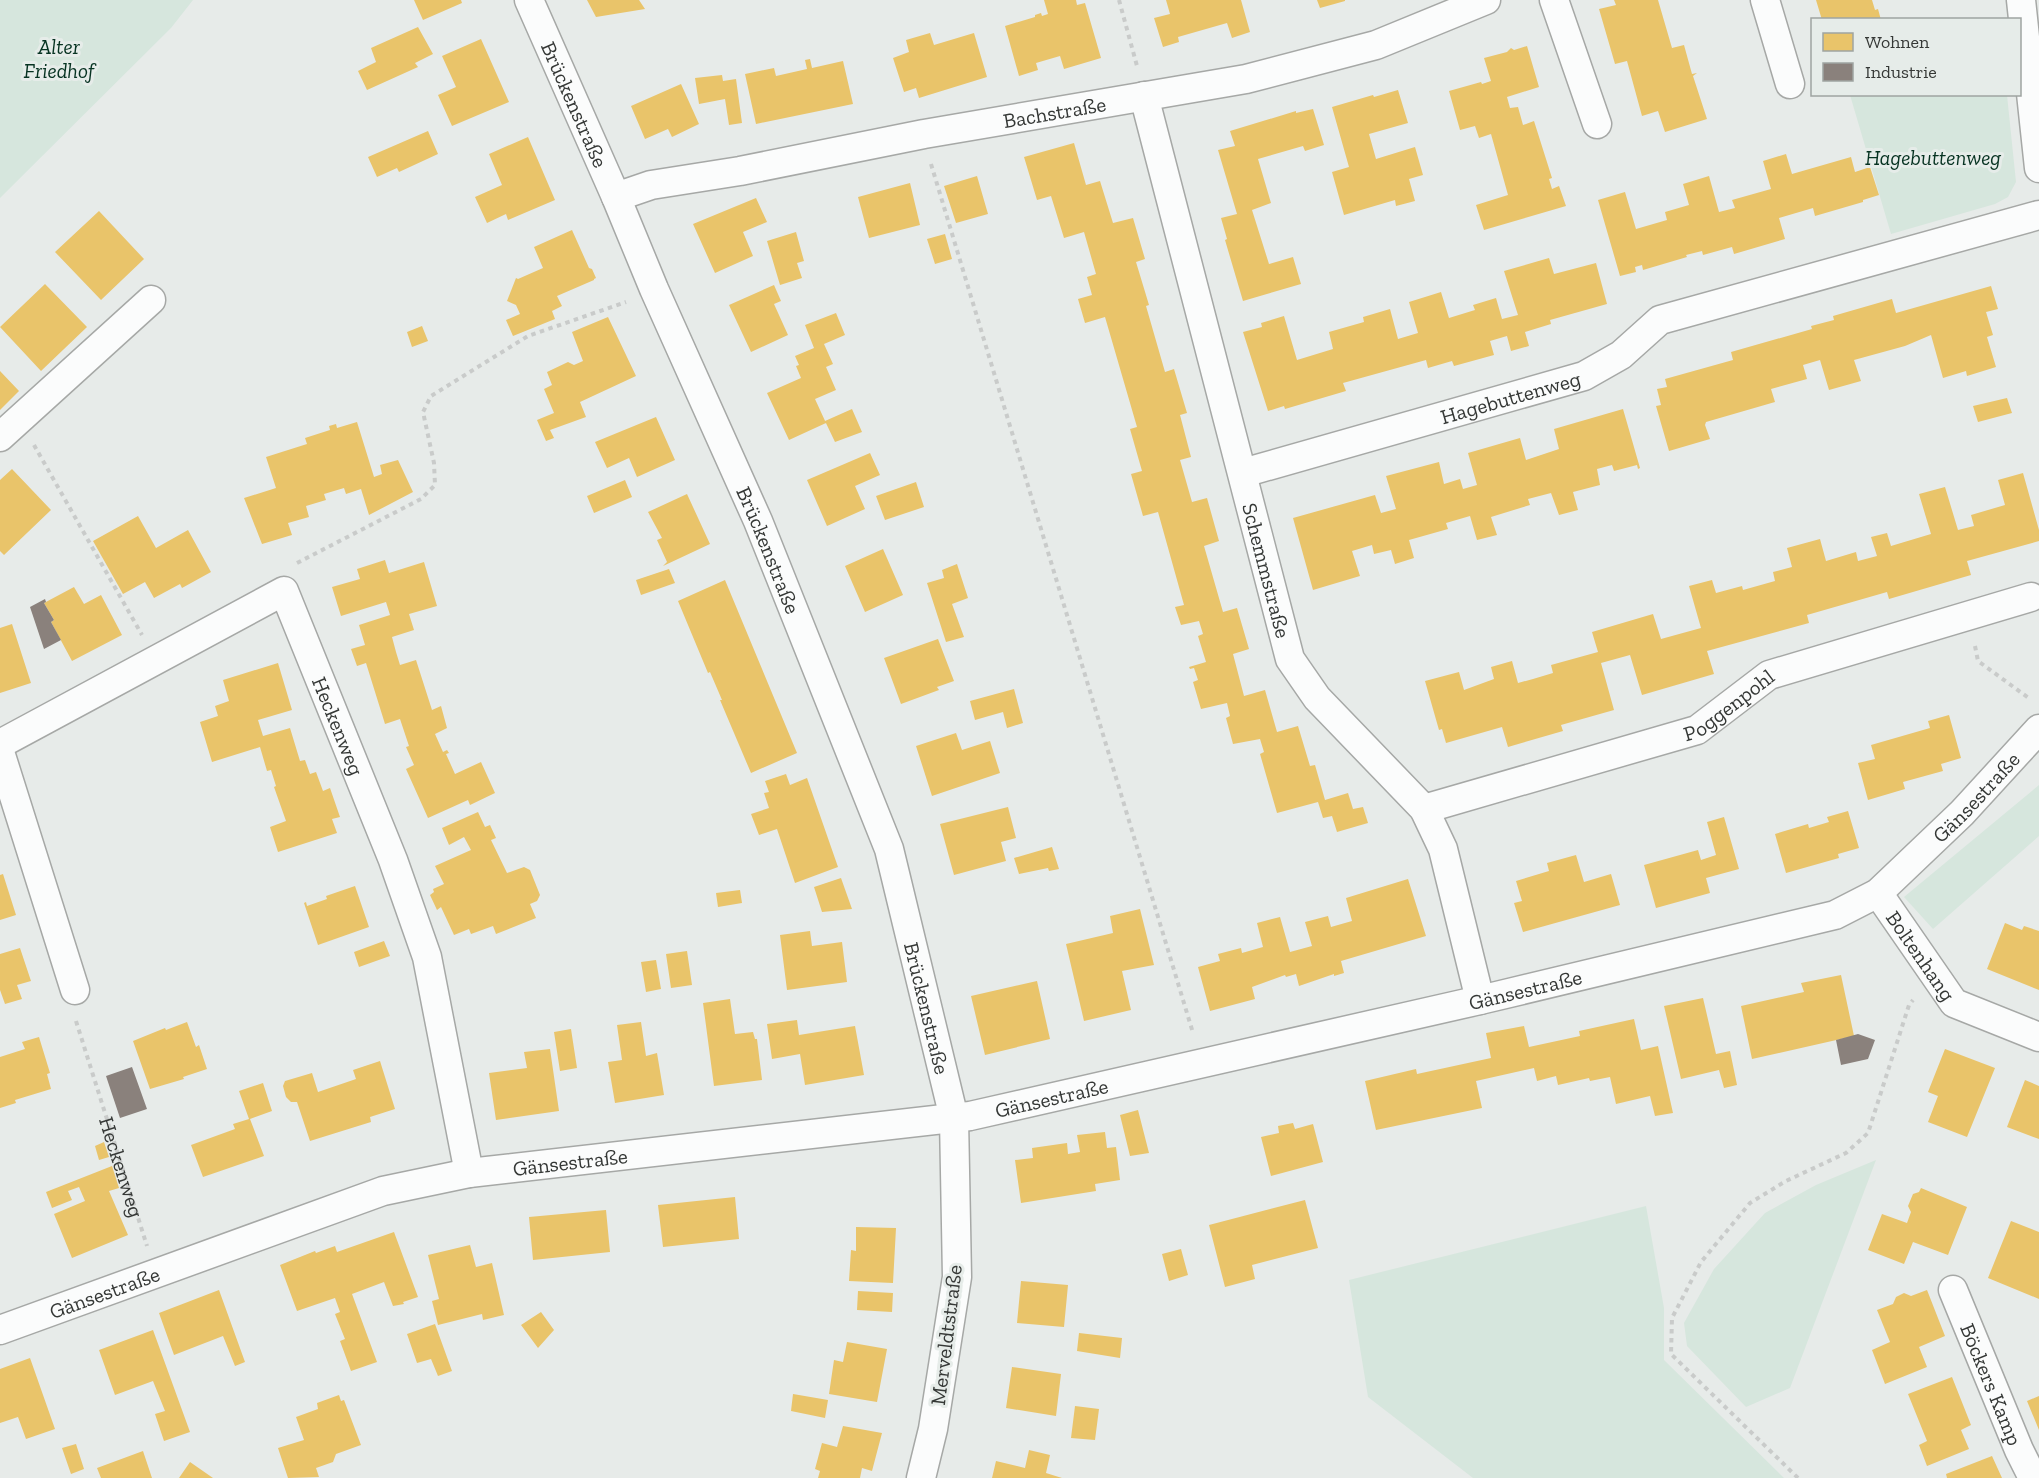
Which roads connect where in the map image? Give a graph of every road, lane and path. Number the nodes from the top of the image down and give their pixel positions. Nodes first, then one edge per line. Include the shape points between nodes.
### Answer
1 (529, 0) edge
2 (1119, 0) edge
3 (1486, 0) edge
4 (1554, 0) edge
5 (1765, 0) edge
6 (2021, 0) edge
7 (1790, 84) dead end
8 (1144, 96) junction
9 (1597, 124) dead end
10 (924, 134) junction
11 (2039, 168) edge
12 (616, 197) junction
13 (2039, 215) edge
14 (654, 289) junction
15 (151, 300) dead end
16 (9, 428) edge
17 (1243, 473) junction
18 (284, 591) junction
19 (2031, 597) dead end
20 (1969, 616) junction
21 (156, 660) junction
22 (2039, 706) edge
23 (2039, 729) edge
24 (0, 744) edge
25 (0, 752) edge
26 (1424, 809) junction
27 (1878, 893) junction
28 (1934, 975) junction
29 (75, 990) joint
30 (1480, 1000) junction
31 (2039, 1037) edge
32 (1201, 1063) junction
33 (954, 1118) junction
34 (469, 1173) junction
35 (155, 1272) junction
36 (1953, 1290) dead end
37 (0, 1330) edge
38 (921, 1478) edge
39 (1798, 1478) edge
40 (2033, 1478) edge

1 - 12 street, Brückenstraße
2 - 8 path
3 - 8 street, Bachstraße via 1376,45 1246,79
4 - 9 street
5 - 7 street
6 - 11 street
8 - 10 street, Bachstraße
8 - 17 street, Schemmstraße
10 - 12 street, Bachstraße via 651,185
10 - 32 path
12 - 14 street, Brückenstraße
13 - 17 street, Hagebuttenweg via 1660,320 1621,355 1584,376
14 - 18 path via 528,336 431,396 423,412 435,485 421,499 296,564
14 - 33 street, Brückenstraße via 758,521 889,849
15 - 16 street
16 - 21 path
17 - 26 street, Schemmstraße via 1290,659 1317,698
18 - 21 street
18 - 34 street, Heckenweg via 393,860 427,957
19 - 20 street, Poggenpohl
20 - 22 path via 1978,661
20 - 26 street, Poggenpohl via 1769,675 1697,730
21 - 24 street
23 - 27 street, Gänsestraße via 1962,813
25 - 29 street
26 - 30 street, Schemmstraße via 1443,849
27 - 28 street, Boltenhang
27 - 30 street, Gänsestraße via 1835,915
28 - 31 street, Boltenhang via 1954,1003
28 - 39 path via 1909,1005 1868,1133 1846,1153 1750,1203 1701,1262 1672,1318 1671,1354
29 - 35 path, Heckenweg via 72,1010
30 - 32 street, Gänsestraße
32 - 33 street, Gänsestraße
33 - 34 street, Gänsestraße
33 - 38 street, Merveldtstraße via 957,1277 933,1429
34 - 35 street, Gänsestraße via 384,1191
35 - 37 street, Gänsestraße
36 - 40 street, Böckers Kamp

